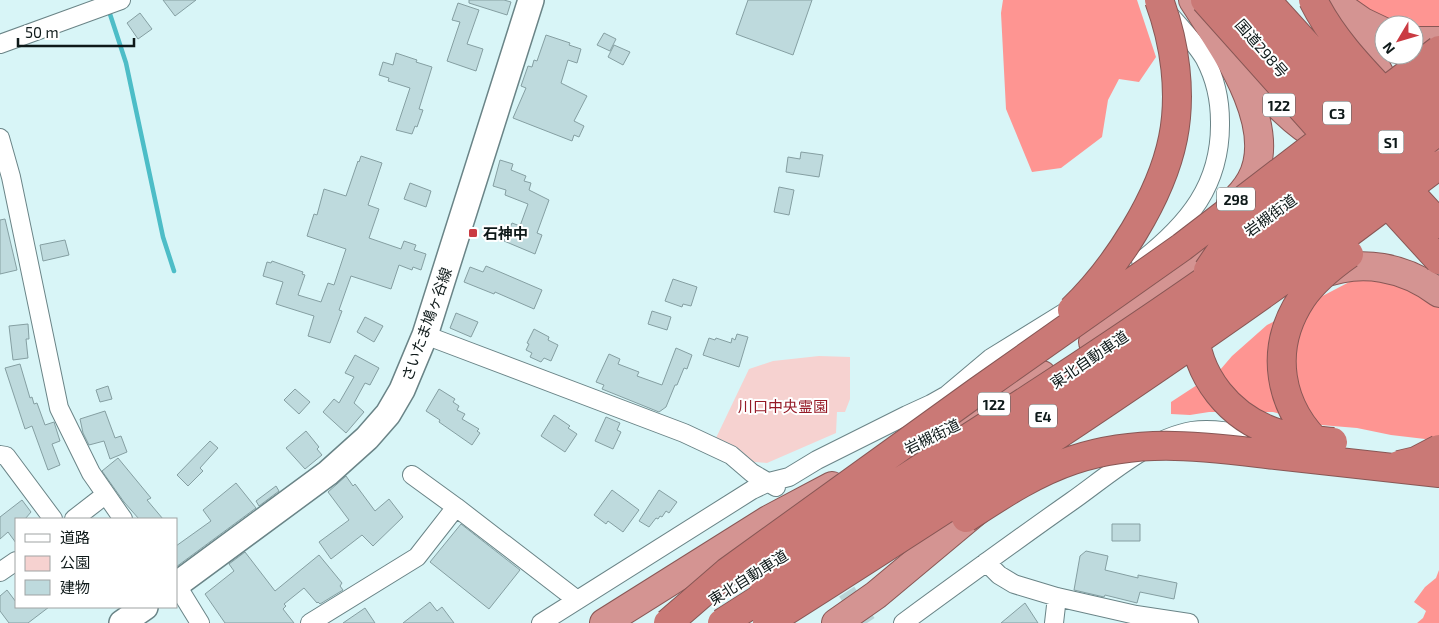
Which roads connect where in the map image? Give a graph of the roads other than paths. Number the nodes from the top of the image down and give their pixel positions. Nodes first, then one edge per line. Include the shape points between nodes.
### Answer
1 (122, 0) edge
2 (531, 0) edge
3 (1158, 0) edge
4 (1193, 0) edge
5 (1205, 0) edge
6 (1220, 0) edge
7 (1236, 0) edge
8 (1266, 0) edge
9 (1283, 0) edge
10 (1313, 0) edge
11 (1318, 0) edge
12 (1332, 0) edge
13 (1374, 27) edge
14 (1215, 34) junction
15 (1424, 41) edge
16 (1439, 41) edge
17 (0, 44) edge
18 (1439, 50) edge
19 (1342, 66) dead end
20 (1439, 74) edge
21 (1439, 87) edge
22 (1304, 96) dead end
23 (1431, 109) edge
24 (1439, 130) edge
25 (0, 138) edge
26 (1387, 154) junction
27 (1436, 158) edge
28 (1439, 188) edge
29 (1354, 194) junction
30 (1439, 224) edge
31 (1439, 260) edge
32 (1439, 276) edge
33 (1439, 293) edge
34 (425, 335) junction
35 (1175, 346) junction
36 (1078, 353) junction
37 (978, 391) junction
38 (1439, 449) edge
39 (1439, 454) edge
40 (0, 455) edge
41 (412, 474) dead end
42 (1439, 475) edge
43 (775, 487) junction
44 (106, 495) junction
45 (456, 507) junction
46 (52, 518) edge
47 (75, 518) edge
48 (122, 518) edge
49 (15, 561) edge
50 (986, 562) junction
51 (0, 572) edge
52 (178, 583) edge
53 (178, 586) edge
54 (1057, 597) junction
55 (577, 600) junction
56 (144, 608) edge
57 (122, 623) edge
58 (200, 623) edge
59 (310, 623) edge
60 (540, 623) edge
61 (604, 623) edge
62 (668, 623) edge
63 (676, 623) edge
64 (722, 623) edge
65 (767, 623) edge
66 (801, 623) edge
67 (836, 623) edge
68 (903, 623) edge
69 (1054, 623) edge
70 (1189, 623) edge

1 - 17 street
2 - 34 main road, さいたま鳩ヶ谷線
3 - 37 highway, bridge via 1170,37 1176,112 1168,157 1150,200 1127,242 1096,286
3 - 43 street via 1189,36 1205,60 1215,84 1220,133 1211,180 1199,202 1166,240 1121,277 990,358 939,400 817,460
4 - 14 highway, 298
5 - 31 highway, bridge
6 - 22 highway, 国道298号
7 - 30 highway, C3, bridge
8 - 28 highway, C3, bridge
9 - 19 highway
10 - 27 highway, bridge via 1323,21 1351,57
11 - 26 highway via 1354,37 1380,74 1388,102
12 - 13 highway
14 - 26 highway, 122 via 1268,94 1308,131 1334,144
14 - 36 highway, 298 via 1235,66 1253,109 1258,150 1251,180 1239,196
15 - 16 highway
18 - 37 highway, bridge via 1182,247
20 - 39 highway, bridge via 1237,231 1204,278 1195,308 1194,339 1204,371 1222,399 1264,428 1300,439
21 - 23 highway, 122
23 - 26 highway, 122
23 - 29 highway, S1, bridge
24 - 29 highway, S1, bridge
25 - 44 street via 59,408
26 - 27 highway, 122
26 - 29 highway, 122
26 - 32 highway via 1400,230 1414,251
26 - 36 highway, 122 via 1368,177 1233,279
27 - 65 highway, bridge via 1322,252 1105,403
28 - 38 highway, bridge via 1314,283 1292,315 1282,348 1281,367 1290,405 1301,423 1322,447 1337,457 1351,463 1382,467 1409,463
29 - 35 highway, 122 via 1243,293
29 - 63 highway, 東北自動車道 / E4, bridge via 1250,249 998,420
29 - 64 highway, 東北自動車道 / E4, bridge via 1218,298 1148,346
33 - 35 highway via 1390,269 1339,268 1295,285
34 - 43 street via 684,433 731,455
34 - 52 main road, さいたま鳩ヶ谷線 via 402,390 388,414 367,438 328,473
35 - 67 highway, 122 via 876,595
36 - 61 highway, 岩槻街道 / 122 via 967,419 768,520
37 - 62 highway, bridge via 727,572
40 - 46 street via 6,456
41 - 45 street
42 - 50 street via 1239,434 1193,431 1161,440 1134,457
42 - 66 highway, bridge via 1218,448 1140,446 1093,454 1050,469 1006,492
43 - 55 street via 752,490
44 - 47 street
44 - 48 street
45 - 55 street
45 - 59 street via 417,557
49 - 51 street
50 - 54 street via 1014,584
50 - 68 street
53 - 58 street
54 - 69 street
54 - 70 street
55 - 60 street
56 - 57 main road

